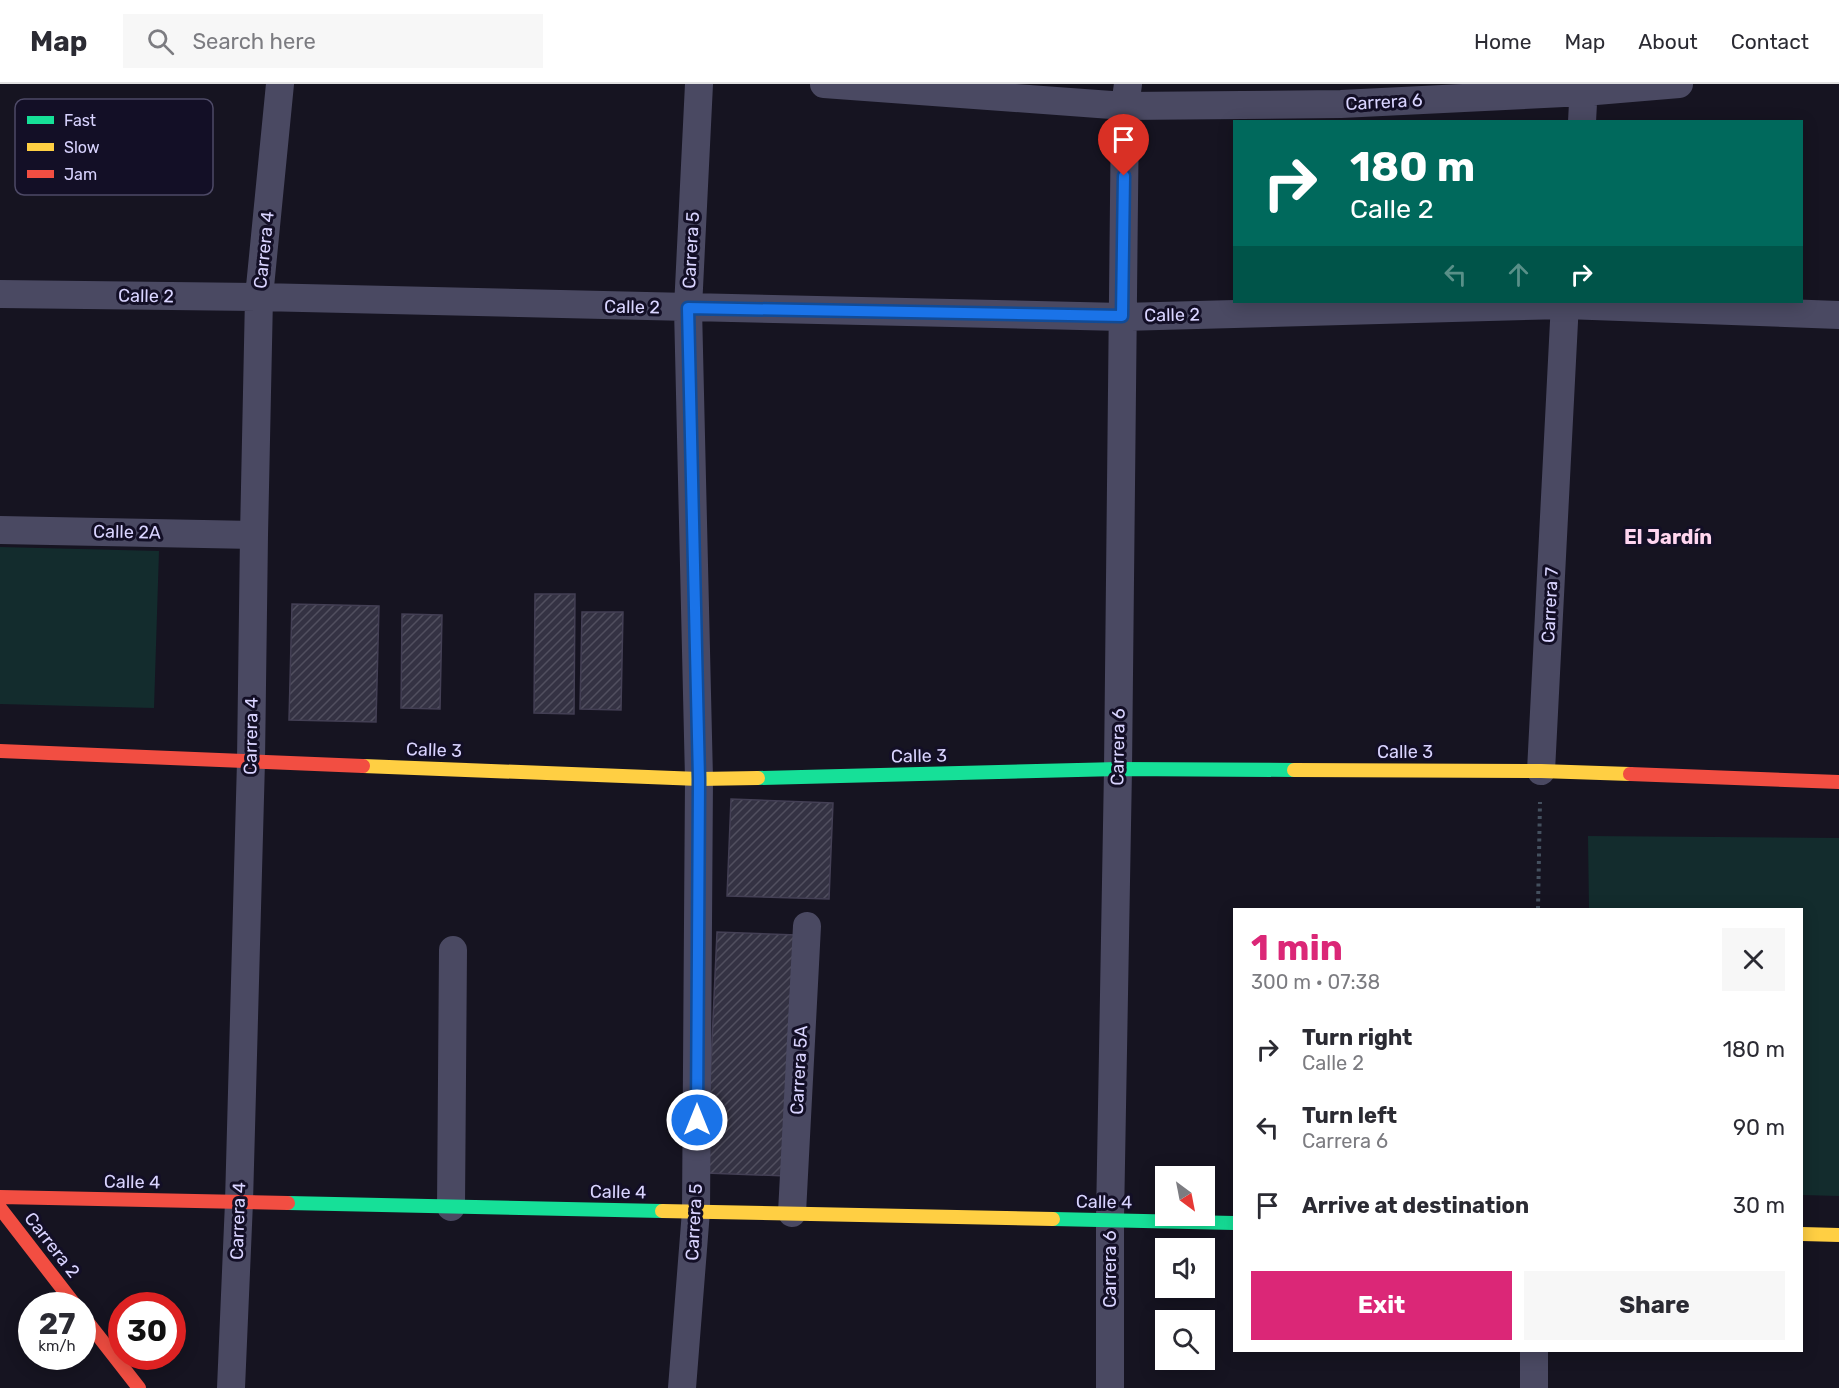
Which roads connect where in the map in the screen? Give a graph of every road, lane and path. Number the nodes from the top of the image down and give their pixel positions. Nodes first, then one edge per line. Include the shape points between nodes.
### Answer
1 (280, 84) edge
2 (699, 84) edge
3 (824, 84) edge
4 (1678, 84) edge
5 (1584, 88) edge
6 (951, 89) edge
7 (1126, 95) edge
8 (1582, 120) edge
9 (0, 294) edge
10 (259, 297) junction
11 (1565, 303) edge
12 (688, 308) junction
13 (1839, 315) edge
14 (1122, 316) junction
15 (0, 530) edge
16 (254, 535) junction
17 (0, 751) edge
18 (251, 761) junction
19 (1118, 769) junction
20 (1541, 771) junction
21 (699, 779) junction
22 (1839, 782) edge
23 (1538, 908) edge
24 (807, 926) dead end
25 (453, 950) dead end
26 (0, 1197) edge
27 (239, 1202) junction
28 (451, 1207) junction
29 (0, 1208) edge
30 (696, 1212) junction
31 (792, 1213) junction
32 (1110, 1220) junction
33 (1233, 1223) edge
34 (1803, 1234) edge
35 (1839, 1235) edge
36 (65, 1292) edge
37 (96, 1333) edge
38 (1534, 1352) edge
39 (139, 1388) edge
40 (231, 1388) edge
41 (682, 1388) edge
42 (1110, 1388) edge
43 (1534, 1388) edge

1 - 10 street, Carrera 4
2 - 12 street, Carrera 5
3 - 6 street
4 - 5 street, Carrera 6
5 - 7 street, Carrera 6 via 1341,104
5 - 8 street
6 - 7 street
7 - 14 street, Carrera 6
9 - 10 street, Calle 2
10 - 12 street, Calle 2
10 - 16 street, Carrera 4
11 - 13 street, Calle 2
11 - 14 street, Calle 2
11 - 20 street, Carrera 7
12 - 14 street, Calle 2
12 - 21 street, Carrera 5
14 - 19 street, Carrera 6
15 - 16 street, Calle 2A
16 - 18 street, Carrera 4
17 - 18 street, Calle 3
18 - 21 street, Calle 3
18 - 27 street, Carrera 4
19 - 20 street, Calle 3
19 - 21 street, Calle 3
19 - 32 street, Carrera 6
20 - 22 street, Calle 3
20 - 23 path
21 - 30 street, Carrera 5
24 - 31 street, Carrera 5A
25 - 28 street
26 - 27 street, Calle 4
27 - 28 street, Calle 4
27 - 40 street, Carrera 4
28 - 30 street, Calle 4
29 - 36 street, Carrera 2
30 - 31 street, Calle 4
30 - 41 street, Carrera 5
31 - 32 street, Calle 4
32 - 33 street, Calle 4
32 - 42 street, Carrera 6
34 - 35 street
37 - 39 street
38 - 43 street

